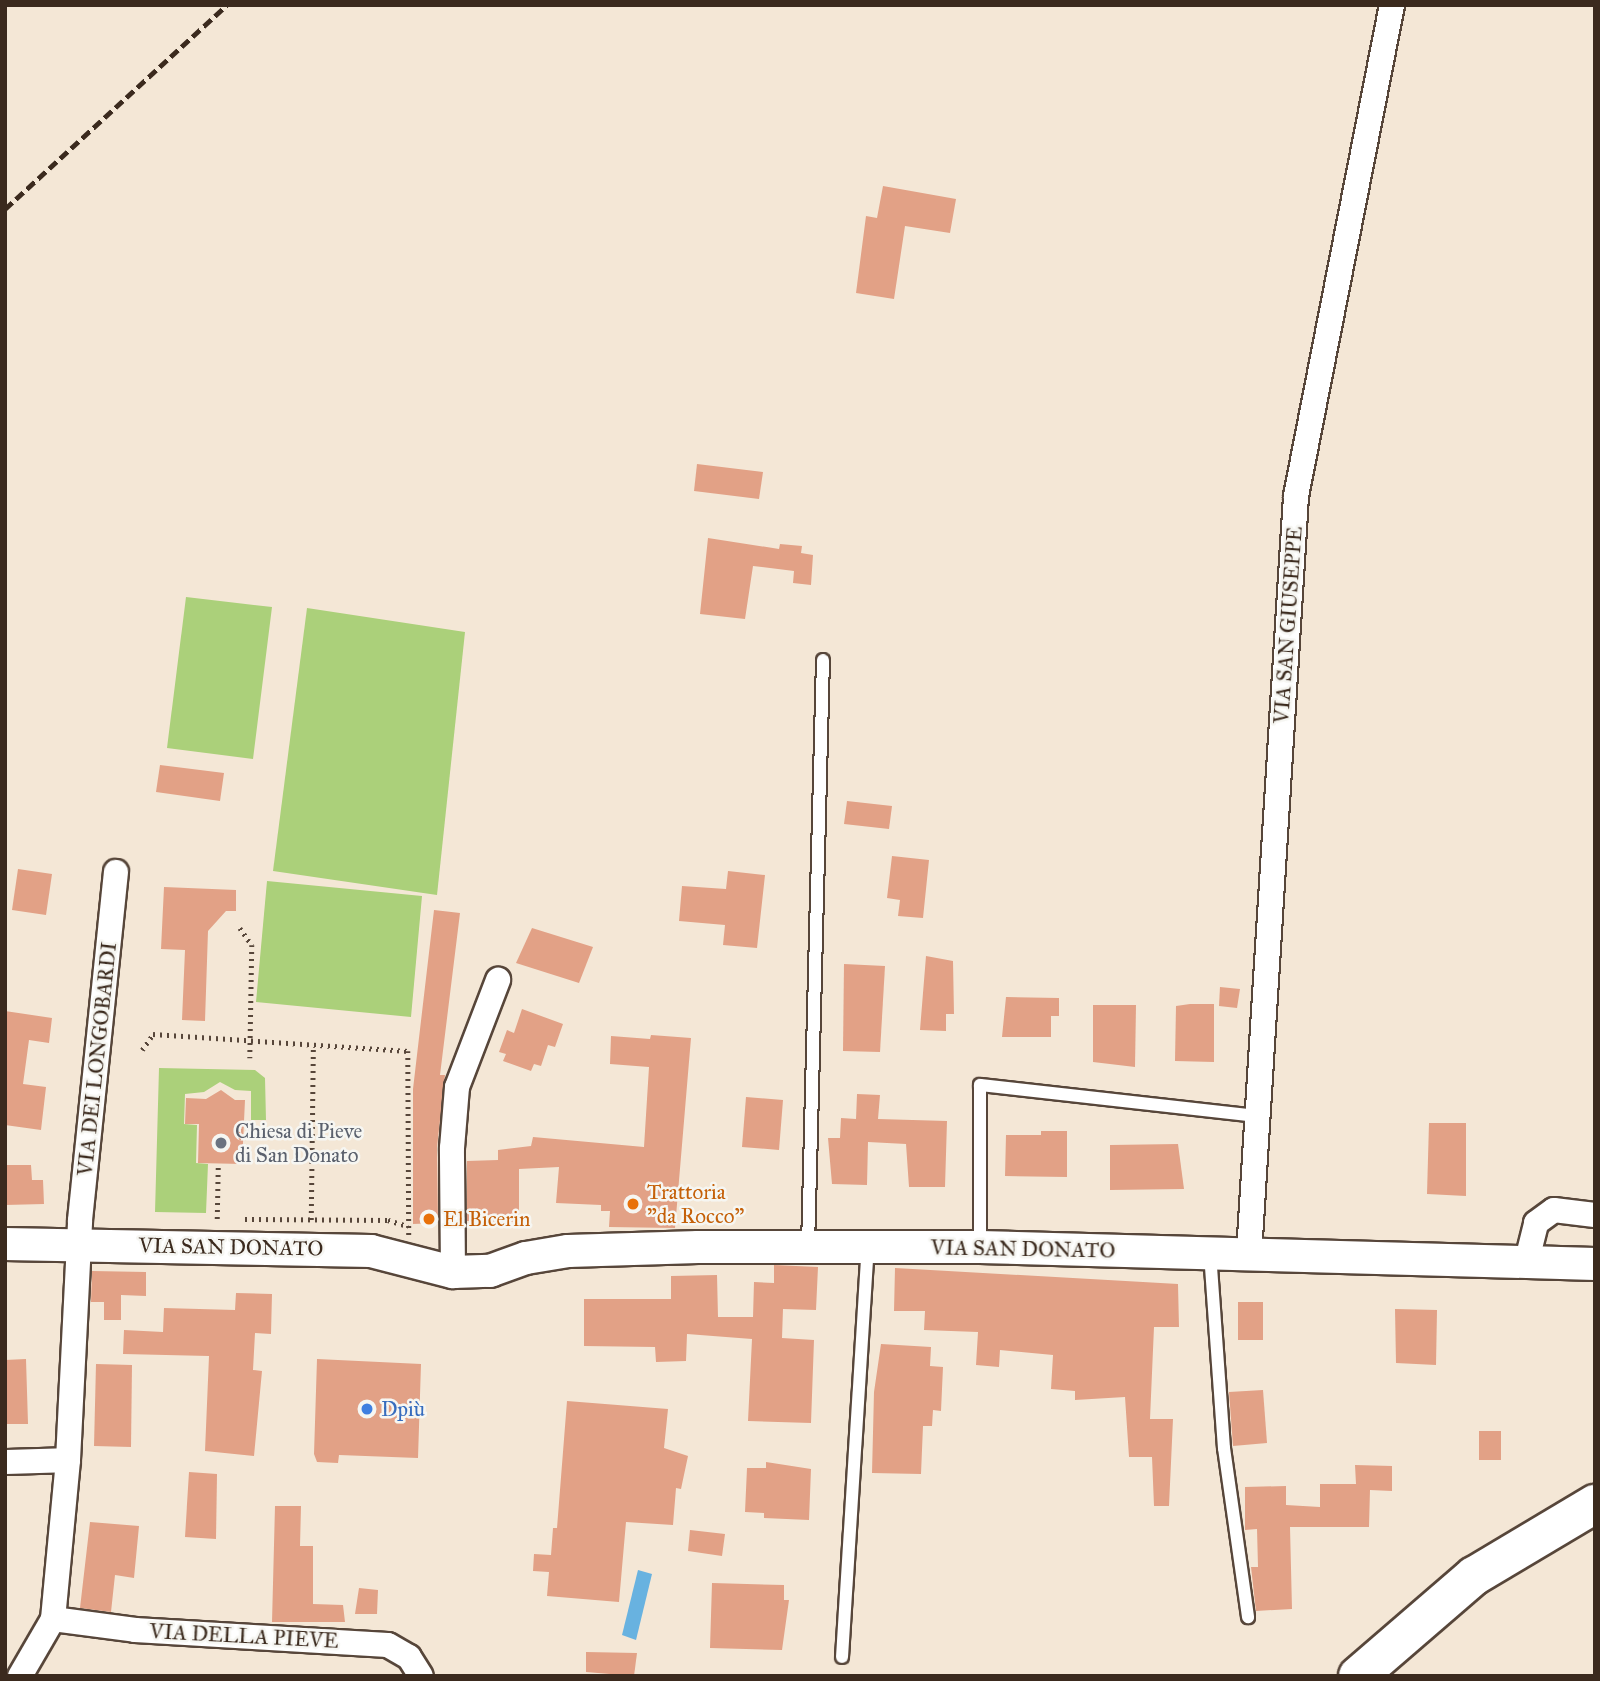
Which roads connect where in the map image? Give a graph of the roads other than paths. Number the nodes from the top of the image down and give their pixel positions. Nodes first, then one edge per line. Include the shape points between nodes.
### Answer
1 (1392, 5) edge
2 (824, 660) dead end
3 (116, 872) dead end
4 (498, 979) dead end
5 (1255, 1116) junction
6 (1595, 1215) edge
7 (5, 1244) edge
8 (80, 1245) junction
9 (808, 1247) junction
10 (868, 1247) junction
11 (981, 1247) junction
12 (1210, 1253) junction
13 (1249, 1254) junction
14 (1527, 1260) junction
15 (1595, 1264) edge
16 (453, 1272) junction
17 (68, 1460) junction
18 (5, 1462) edge
19 (1595, 1504) edge
20 (1429, 1615) junction
21 (1248, 1617) dead end
22 (53, 1619) junction
23 (842, 1657) dead end
24 (20, 1676) edge
25 (421, 1676) edge
26 (1358, 1676) edge
27 (1368, 1676) edge

1 - 5 street, VIA SAN GIUSEPPE via 1296,496
2 - 9 lane
3 - 8 street, VIA DEI LONGOBARDI
4 - 16 street via 457,1087 452,1148
5 - 11 lane via 980,1085
5 - 13 street, VIA SAN GIUSEPPE
6 - 14 street via 1554,1210 1536,1223
7 - 8 street, VIA SAN DONATO
8 - 16 street, VIA SAN DONATO via 371,1251
8 - 17 street
9 - 10 street, VIA SAN DONATO
9 - 16 street, VIA SAN DONATO via 568,1251 526,1258 490,1271
10 - 11 street, VIA SAN DONATO
10 - 23 lane
11 - 12 street, VIA SAN DONATO
12 - 13 street, VIA SAN DONATO
12 - 21 lane via 1224,1448
13 - 14 street, VIA SAN DONATO
14 - 15 street, VIA SAN DONATO
17 - 18 street
17 - 22 street
19 - 20 main road via 1474,1576
20 - 26 main road
20 - 27 street
22 - 24 street
22 - 25 street, VIA DELLA PIEVE via 135,1630 388,1645 409,1657

